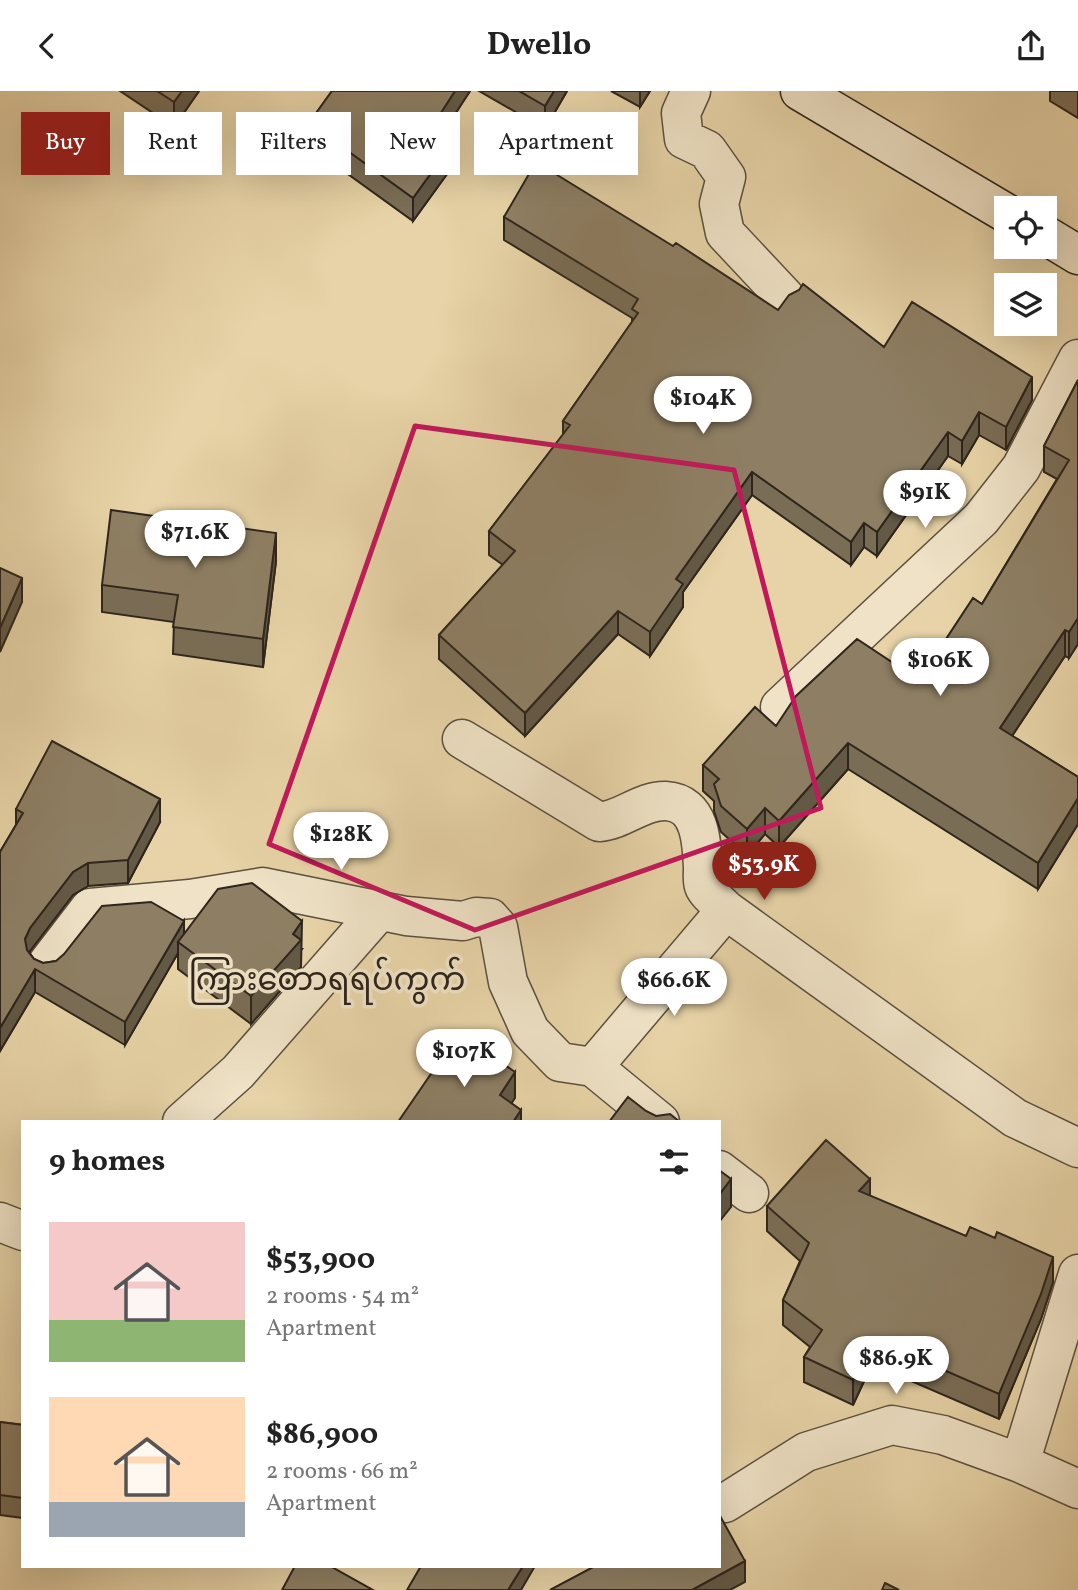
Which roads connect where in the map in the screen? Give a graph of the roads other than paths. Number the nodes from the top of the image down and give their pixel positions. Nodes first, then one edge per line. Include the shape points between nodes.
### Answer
1 (691, 91) edge
2 (800, 91) edge
3 (994, 206) edge
4 (1057, 242) edge
5 (1078, 255) edge
6 (785, 297) edge
7 (1078, 359) edge
8 (780, 707) dead end
9 (462, 739) dead end
10 (380, 910) junction
11 (726, 910) junction
12 (47, 964) edge
13 (593, 1067) junction
14 (184, 1120) edge
15 (658, 1120) edge
16 (1078, 1148) edge
17 (721, 1172) edge
18 (749, 1193) dead end
19 (0, 1222) edge
20 (21, 1230) edge
21 (1078, 1274) edge
22 (1020, 1463) junction
23 (1078, 1489) edge
24 (725, 1503) dead end

1 - 6 street via 681,113 684,139 707,150 726,177 719,204 726,233
2 - 3 street
4 - 5 street
7 - 8 street via 1021,468 981,519
9 - 11 street via 599,822 613,821 648,804 666,801 682,805 691,813 702,842 704,886
10 - 12 street via 263,887 190,899 99,906 90,908
10 - 13 street via 463,921 490,918 498,927 508,982 530,1031 559,1062
10 - 14 street via 238,1072
11 - 13 street
11 - 16 street via 1015,1118
13 - 15 street
17 - 18 street
19 - 20 street
21 - 22 street
22 - 23 street
22 - 24 street via 943,1435 892,1425 806,1451

